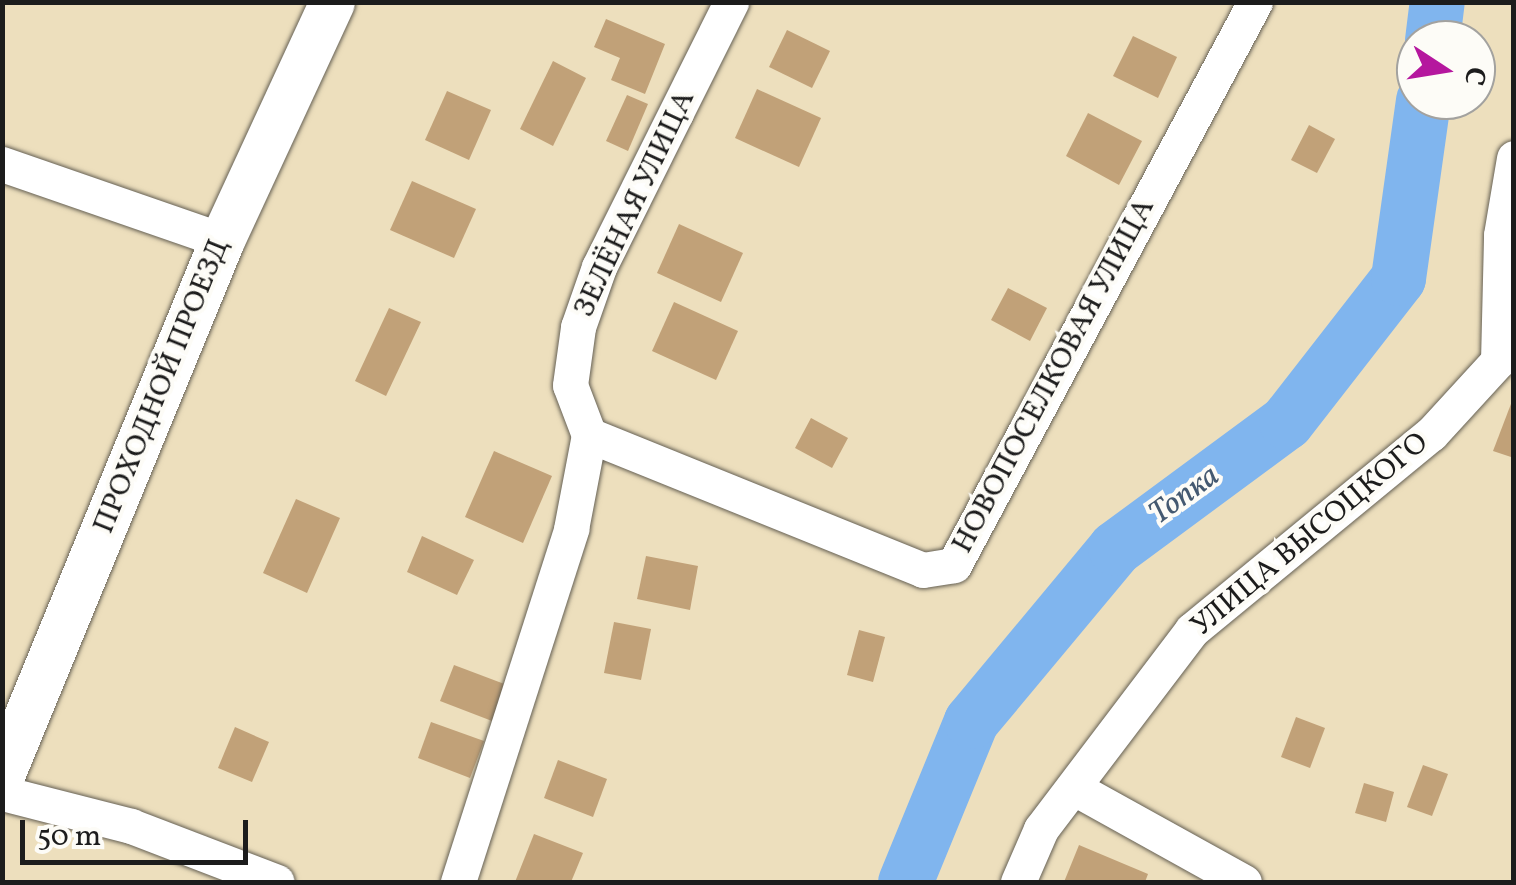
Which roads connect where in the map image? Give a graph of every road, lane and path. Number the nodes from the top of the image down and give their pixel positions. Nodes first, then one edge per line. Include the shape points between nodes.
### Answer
1 (332, 2) edge
2 (731, 2) edge
3 (1255, 2) edge
4 (1514, 158) edge
5 (2, 164) edge
6 (222, 240) junction
7 (590, 436) junction
8 (13, 717) edge
9 (2, 775) edge
10 (1076, 789) junction
11 (2, 792) edge
12 (276, 882) edge
13 (458, 882) edge
14 (1018, 882) edge
15 (1244, 882) edge

1 - 6 street, ПРОХОДНОЙ ПРОЕЗД
2 - 7 street, ЗЕЛЁНАЯ УЛИЦА via 599,267 578,327 570,386
3 - 7 street, НОВОПОСЕЛКОВАЯ УЛИЦА via 954,565 923,570
4 - 10 street, УЛИЦА ВЫСОЦКОГО via 1502,235 1498,361 1431,434 1192,630
5 - 6 street
6 - 8 street, ПРОХОДНОЙ ПРОЕЗД
7 - 13 street via 571,529
8 - 9 street, ПРОХОДНОЙ ПРОЕЗД
10 - 14 street, УЛИЦА ВЫСОЦКОГО via 1041,829
10 - 15 street
11 - 12 street via 131,826

